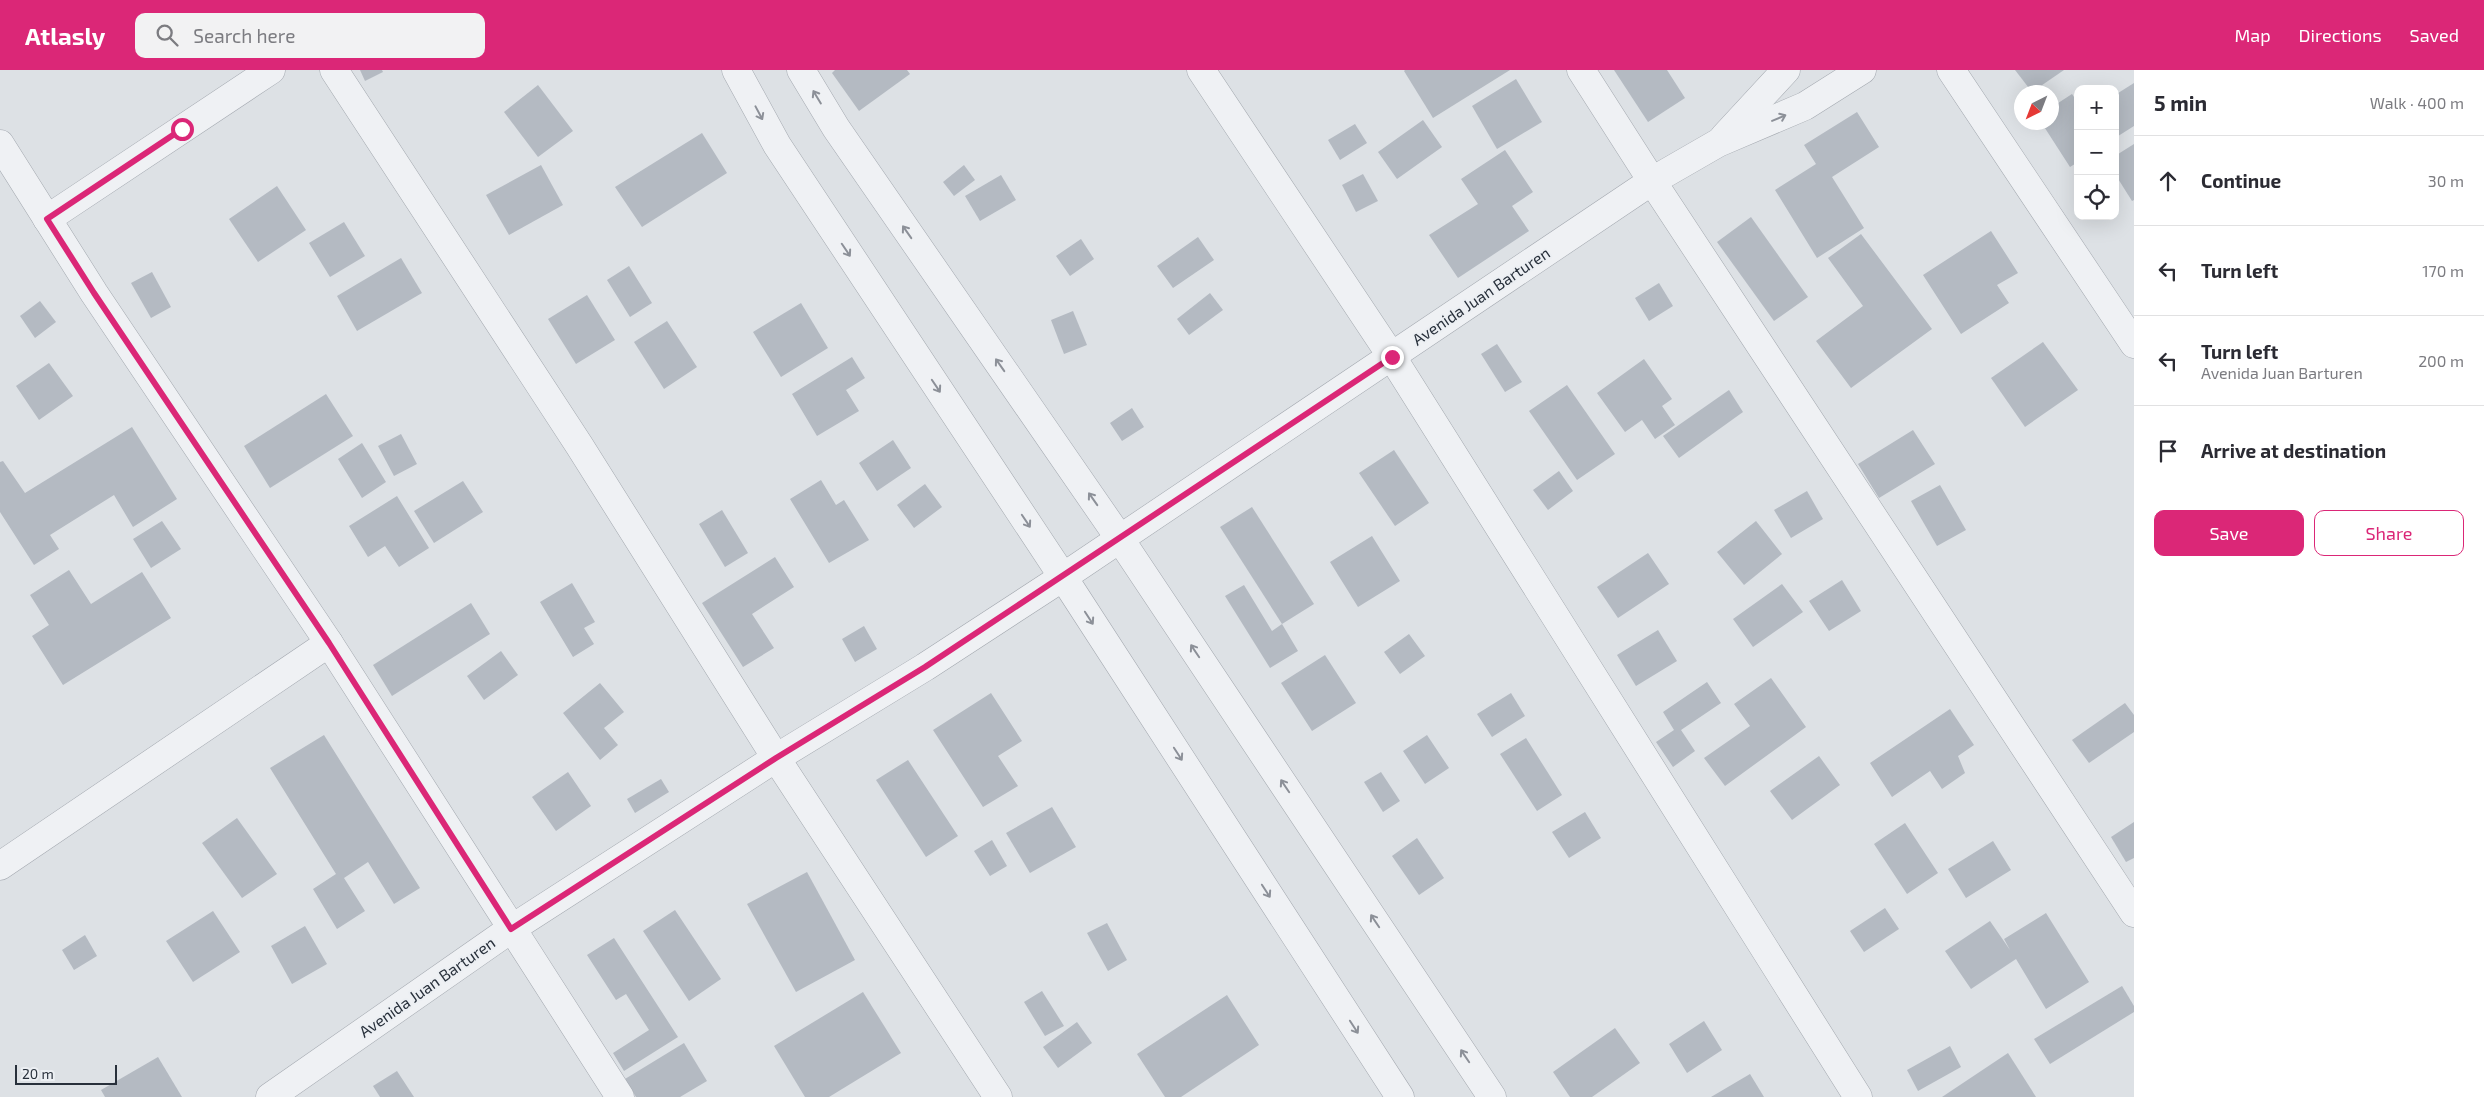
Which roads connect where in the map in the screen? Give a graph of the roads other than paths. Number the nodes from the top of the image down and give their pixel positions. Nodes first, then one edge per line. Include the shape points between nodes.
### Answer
1 (271, 70) edge
2 (334, 70) edge
3 (736, 70) edge
4 (801, 70) edge
5 (1201, 70) edge
6 (1581, 70) edge
7 (1786, 70) edge
8 (1862, 70) edge
9 (1951, 70) edge
10 (0, 144) edge
11 (1718, 144) junction
12 (1652, 181) junction
13 (47, 219) junction
14 (2134, 344) edge
15 (1392, 357) junction
16 (1120, 539) junction
17 (1063, 577) junction
18 (329, 643) junction
19 (776, 758) junction
20 (0, 866) edge
21 (2134, 913) edge
22 (511, 929) junction
23 (270, 1097) edge
24 (620, 1097) edge
25 (998, 1097) edge
26 (1400, 1097) edge
27 (1492, 1097) edge
28 (1858, 1097) edge

1 - 13 street
2 - 19 street via 579,445
3 -> 17 street via 777,145
16 -> 4 street via 836,128
5 - 15 street
6 - 12 street
7 - 11 street, Avenida Juan Barturen
11 -> 8 street, Avenida Juan Barturen via 1806,106
9 - 14 street
10 - 13 street
11 - 12 street, Avenida Juan Barturen
12 - 15 street, Avenida Juan Barturen
12 - 21 street
13 - 18 street
15 - 16 street, Avenida Juan Barturen
15 - 28 street
16 - 17 street, Avenida Juan Barturen
27 -> 16 street
17 - 19 street, Avenida Juan Barturen via 925,667
17 -> 26 street
18 - 20 street
18 - 22 street
19 - 22 street, Avenida Juan Barturen
19 - 25 street
22 - 23 street, Avenida Juan Barturen
22 - 24 street

